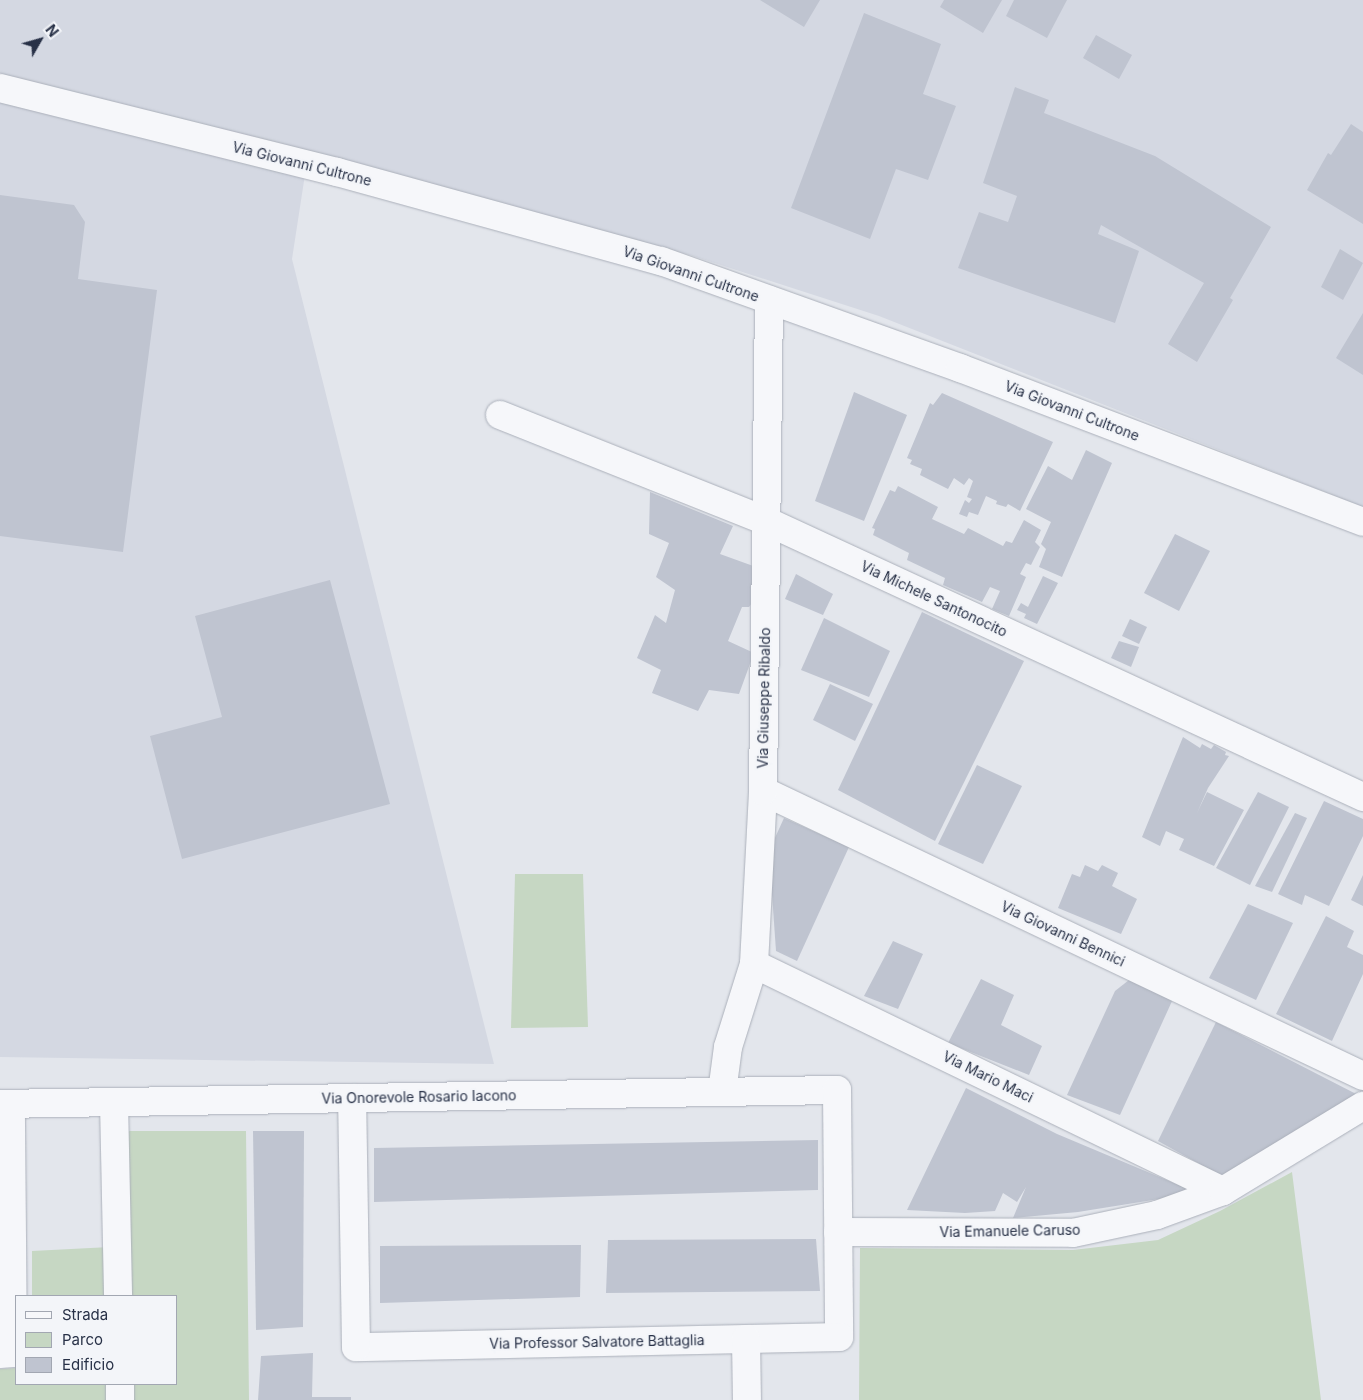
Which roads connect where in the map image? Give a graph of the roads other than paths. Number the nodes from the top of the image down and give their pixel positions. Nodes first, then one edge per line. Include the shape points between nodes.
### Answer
1 (0, 88) edge
2 (769, 300) junction
3 (500, 414) dead end
4 (766, 521) junction
5 (1363, 522) edge
6 (763, 791) junction
7 (1363, 797) edge
8 (754, 964) junction
9 (1363, 1076) edge
10 (722, 1092) junction
11 (352, 1098) junction
12 (114, 1102) junction
13 (5, 1104) edge
14 (1363, 1106) edge
15 (1223, 1191) junction
16 (838, 1232) junction
17 (118, 1295) edge
18 (746, 1339) junction
19 (6, 1353) edge
20 (120, 1385) edge
21 (120, 1400) edge
22 (747, 1400) edge

1 - 2 street, Via Giovanni Cultrone via 338,172 661,261
2 - 4 street, Via Giuseppe Ribaldo
2 - 5 street, Via Giovanni Cultrone via 960,368
3 - 4 street, Via Michele Santonocito
4 - 6 street, Via Giuseppe Ribaldo
4 - 7 street, Via Michele Santonocito
6 - 8 street, Via Giuseppe Ribaldo
6 - 9 street, Via Giovanni Bennici
8 - 10 street, Via Giuseppe Ribaldo via 728,1047
8 - 15 street, Via Mario Maci
10 - 11 street, Via Onorevole Rosario Iacono
10 - 16 street, Via Onorevole Rosario Iacono via 838,1090
11 - 12 street, Via Onorevole Rosario Iacono
11 - 18 street, Via Professor Salvatore Battaglia via 356,1347
12 - 13 street, Via Onorevole Rosario Iacono
12 - 17 street
13 - 19 street
14 - 15 street, Via Emanuele Caruso
15 - 16 street, Via Emanuele Caruso via 1156,1215 1073,1232
16 - 18 street, Via Professor Salvatore Battaglia via 839,1337
18 - 22 street
20 - 21 street

